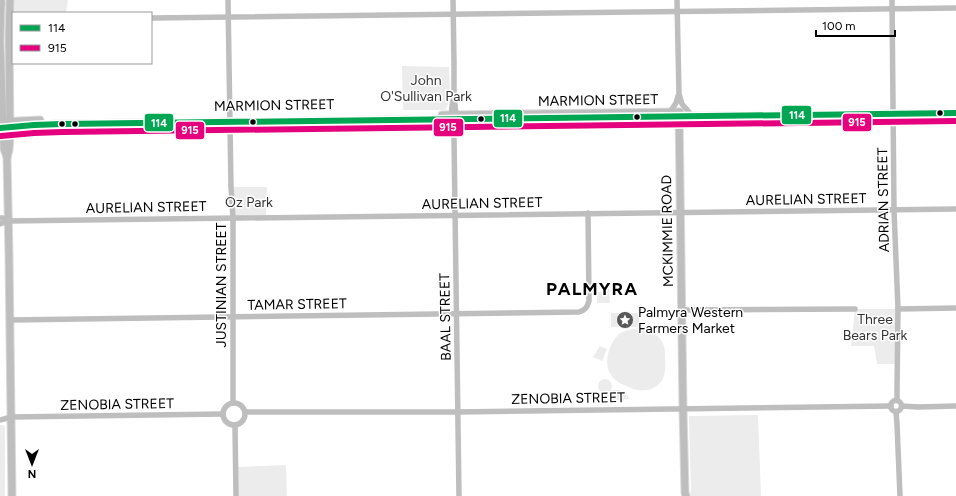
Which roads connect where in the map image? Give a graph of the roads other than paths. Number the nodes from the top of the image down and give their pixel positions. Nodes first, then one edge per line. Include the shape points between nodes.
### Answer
1 (10, 0) edge
2 (228, 0) edge
3 (453, 0) edge
4 (678, 0) edge
5 (892, 0) edge
6 (0, 2) edge
7 (892, 8) junction
8 (956, 8) edge
9 (678, 11) junction
10 (453, 14) junction
11 (228, 17) junction
12 (152, 18) edge
13 (678, 94) junction
14 (956, 109) edge
15 (670, 112) junction
16 (689, 112) junction
17 (893, 112) junction
18 (956, 113) edge
19 (679, 114) junction
20 (454, 117) junction
21 (230, 120) junction
22 (4, 125) edge
23 (956, 209) edge
24 (894, 210) junction
25 (680, 212) junction
26 (588, 213) junction
27 (456, 215) junction
28 (0, 218) edge
29 (233, 218) junction
30 (8, 222) junction
31 (0, 224) edge
32 (956, 308) edge
33 (855, 309) dead end
34 (898, 309) junction
35 (681, 310) junction
36 (457, 314) junction
37 (232, 317) junction
38 (10, 320) junction
39 (896, 400) junction
40 (233, 403) junction
41 (891, 406) junction
42 (902, 406) junction
43 (956, 406) edge
44 (683, 409) junction
45 (245, 412) junction
46 (458, 412) junction
47 (896, 412) junction
48 (223, 414) junction
49 (11, 417) junction
50 (0, 420) edge
51 (235, 425) junction
52 (685, 495) edge
53 (12, 496) edge
54 (236, 496) edge
55 (459, 496) edge
56 (900, 496) edge

1 - 22 main road
2 - 11 street, JUSTINIAN STREET
3 - 10 street, BAAL STREET
4 - 9 street
5 - 7 street, ADRIAN STREET
6 - 22 main road
7 - 8 street
7 - 9 street
7 - 17 street, ADRIAN STREET
9 - 10 street
9 - 13 street
10 - 11 street
10 - 20 street, BAAL STREET
11 - 12 street
11 - 21 street, JUSTINIAN STREET
13 - 15 street via 676,104
13 - 16 street
14 - 17 main road, MARMION STREET
15 - 19 main road, MARMION STREET
15 - 20 main road, MARMION STREET
16 - 17 main road, MARMION STREET
16 - 19 main road, MARMION STREET
17 - 18 main road, MARMION STREET
17 - 19 main road, MARMION STREET
17 - 24 street, ADRIAN STREET
19 - 20 main road, MARMION STREET
19 - 25 main road, MCKIMMIE ROAD
20 - 21 main road, MARMION STREET
20 - 27 street, BAAL STREET
21 - 22 main road, MARMION STREET
21 - 29 street, JUSTINIAN STREET
22 - 30 main road
23 - 24 street, AURELIAN STREET
24 - 25 street, AURELIAN STREET
24 - 34 street, ADRIAN STREET
25 - 26 street, AURELIAN STREET
25 - 35 main road, MCKIMMIE ROAD
26 - 27 street, AURELIAN STREET
26 - 36 street, TAMAR STREET via 588,307 579,312
27 - 29 street, AURELIAN STREET
27 - 36 street, BAAL STREET
28 - 30 street
29 - 30 street, AURELIAN STREET
29 - 37 street, JUSTINIAN STREET
30 - 31 street
30 - 38 main road
32 - 34 street
33 - 35 street
34 - 39 street, ADRIAN STREET
35 - 44 main road, MCKIMMIE ROAD
36 - 37 street, TAMAR STREET
36 - 46 street, BAAL STREET
37 - 38 street, TAMAR STREET
37 - 40 street, JUSTINIAN STREET
38 - 49 main road
39 - 41 street
39 - 42 street via 900,401
40 - 45 street via 241,405
40 - 48 street via 226,406
41 - 44 street, ZENOBIA STREET
41 - 47 street
42 - 43 street
42 - 47 street via 900,411
44 - 46 street, ZENOBIA STREET
44 - 52 main road, MCKIMMIE ROAD
45 - 46 street, ZENOBIA STREET
45 - 51 street via 242,422
46 - 55 street, BAAL STREET
47 - 56 street
48 - 49 street, ZENOBIA STREET
48 - 51 street via 227,423
49 - 50 street, ZENOBIA STREET
49 - 53 main road
51 - 54 street

